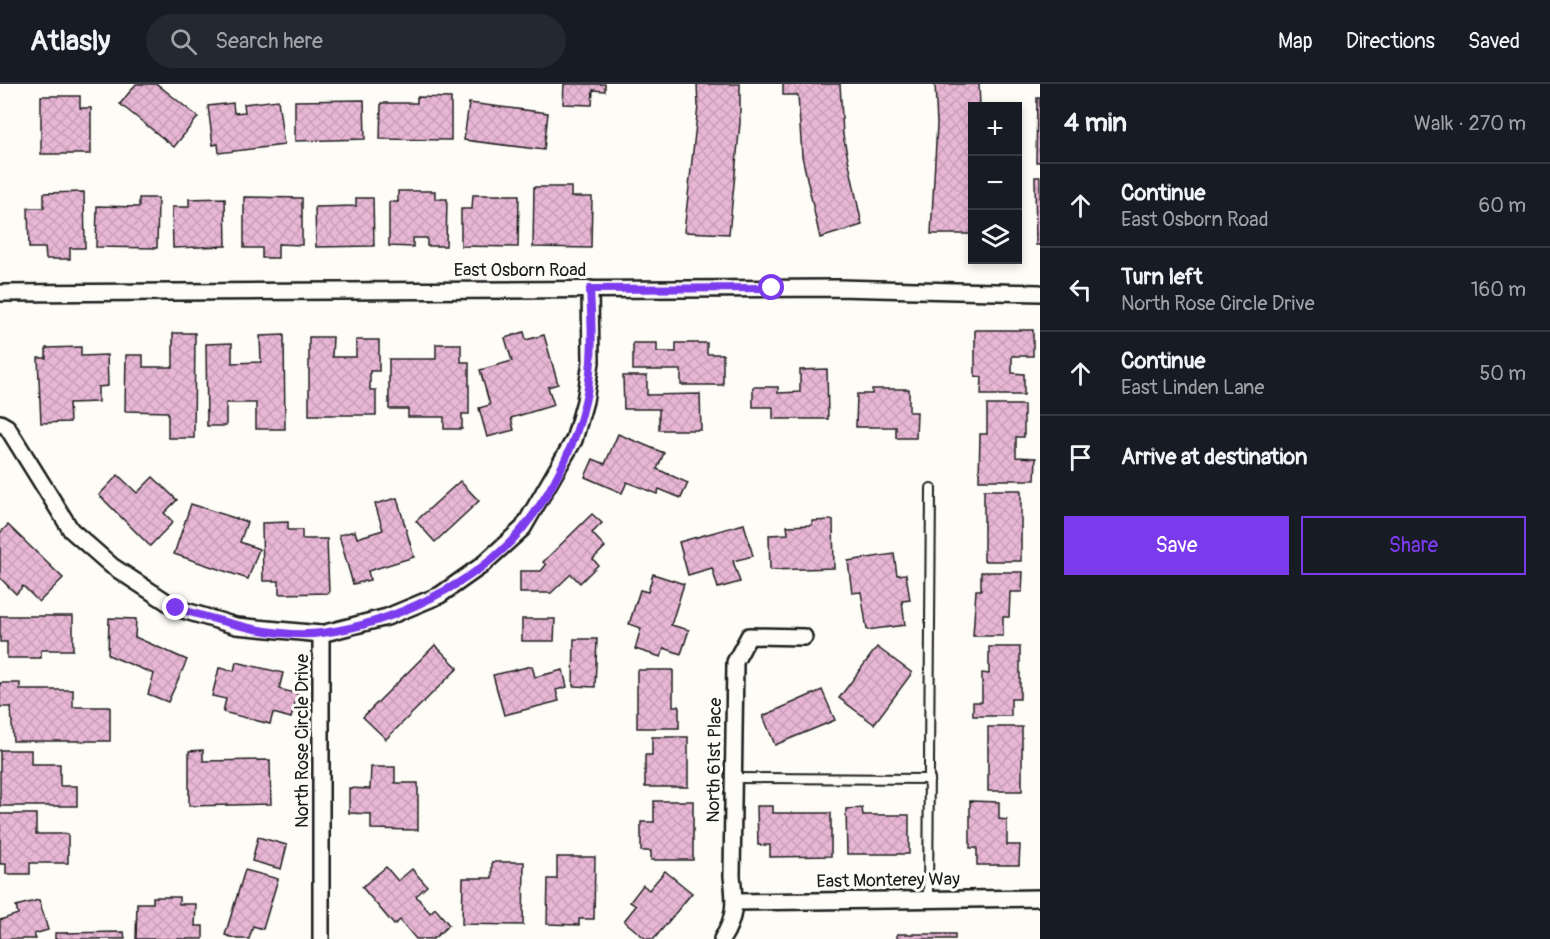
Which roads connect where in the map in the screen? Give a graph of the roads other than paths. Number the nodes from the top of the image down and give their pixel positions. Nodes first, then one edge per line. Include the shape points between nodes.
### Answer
1 (590, 289) junction
2 (0, 293) edge
3 (1040, 293) edge
4 (0, 423) edge
5 (932, 488) dead end
6 (321, 634) junction
7 (804, 637) dead end
8 (732, 778) junction
9 (930, 779) junction
10 (1040, 898) edge
11 (928, 899) junction
12 (736, 902) junction
13 (321, 939) edge
14 (722, 939) edge

1 - 2 street, East Osborn Road
1 - 3 street, East Osborn Road via 838,288
1 - 6 street, North Rose Circle Drive via 591,362 574,440 523,528 481,566 440,595 387,617
4 - 6 street via 7,427 71,530 112,566 176,608 236,626
5 - 9 lane
6 - 13 street, North Rose Circle Drive
7 - 8 street, North 61st Place via 749,636 735,662
8 - 9 lane
8 - 12 street, North 61st Place via 732,876
9 - 11 lane
10 - 11 street, East Monterey Way
11 - 12 street, East Monterey Way
12 - 14 street, North 61st Place via 731,926

